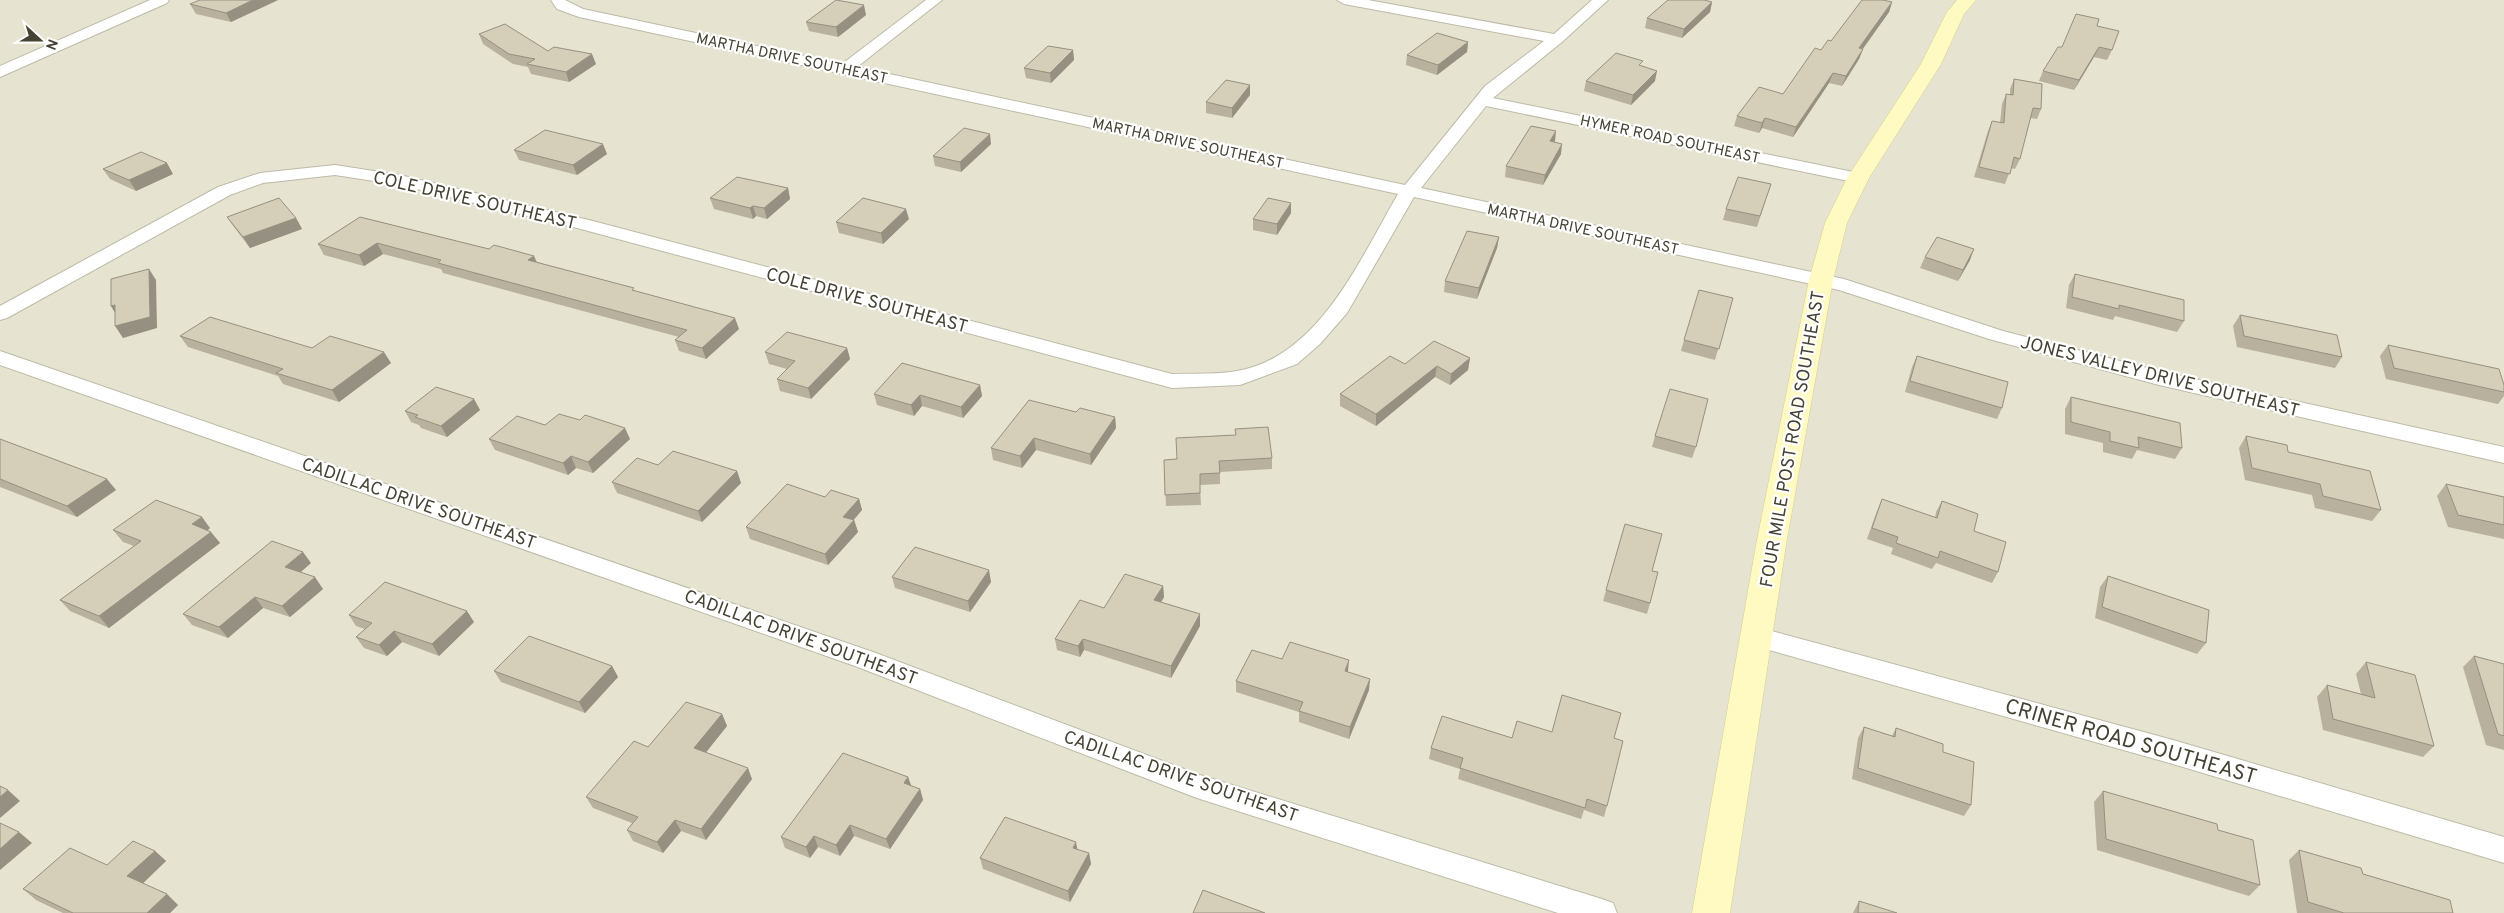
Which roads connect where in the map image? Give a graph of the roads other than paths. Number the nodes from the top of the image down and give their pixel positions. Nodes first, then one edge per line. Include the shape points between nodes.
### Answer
1 (162, 0) edge
2 (558, 0) edge
3 (935, 0) edge
4 (1344, 0) edge
5 (1601, 0) edge
6 (1967, 0) edge
7 (1556, 39) junction
8 (845, 68) junction
9 (0, 72) edge
10 (1481, 100) junction
11 (1858, 178) junction
12 (1409, 191) junction
13 (1821, 280) junction
14 (0, 314) edge
15 (0, 358) edge
16 (2504, 455) edge
17 (1757, 637) junction
18 (2504, 850) edge
19 (1602, 913) edge
20 (1712, 913) edge

1 - 9 street
2 - 8 street, MARTHA DRIVE SOUTHEAST via 562,6 579,13
3 - 8 street
4 - 7 street
5 - 7 street, COLE DRIVE SOUTHEAST
6 - 11 main road, FOUR MILE POST ROAD SOUTHEAST via 1956,12 1931,64
7 - 10 street, COLE DRIVE SOUTHEAST
8 - 12 street, MARTHA DRIVE SOUTHEAST
10 - 11 street, HYMER ROAD SOUTHEAST
10 - 12 street, COLE DRIVE SOUTHEAST
11 - 13 main road, FOUR MILE POST ROAD SOUTHEAST via 1836,224
12 - 13 street, MARTHA DRIVE SOUTHEAST
12 - 14 street, COLE DRIVE SOUTHEAST via 1340,309 1314,340 1290,359 1240,378 1172,381 582,224 400,180 335,170 260,178 224,191
13 - 16 street, JONES VALLEY DRIVE SOUTHEAST via 1996,334 2159,378
13 - 17 main road, FOUR MILE POST ROAD SOUTHEAST via 1770,545
15 - 19 street, CADILLAC DRIVE SOUTHEAST via 864,659 1197,786
17 - 18 street, CRINER ROAD SOUTHEAST via 2173,752
17 - 20 main road, FOUR MILE POST ROAD SOUTHEAST

